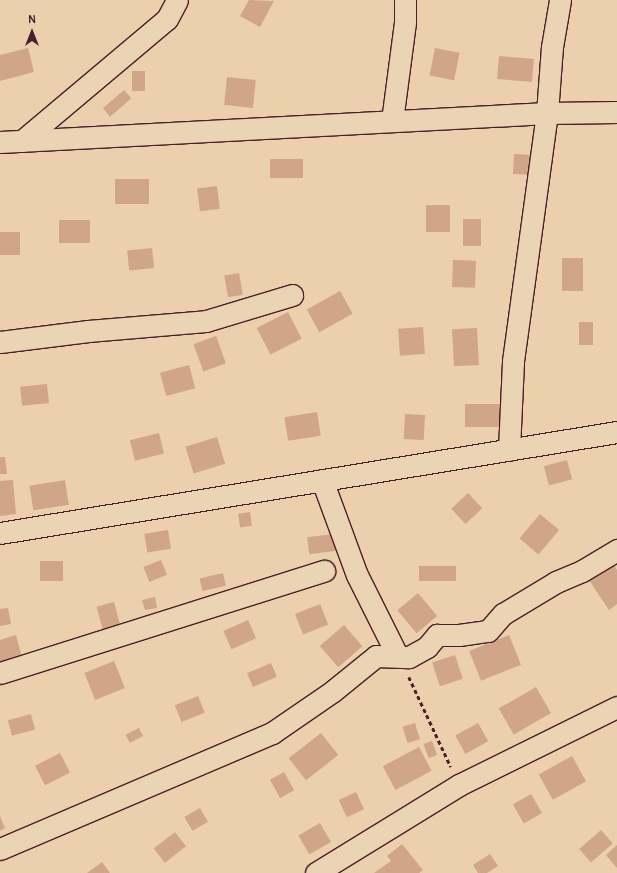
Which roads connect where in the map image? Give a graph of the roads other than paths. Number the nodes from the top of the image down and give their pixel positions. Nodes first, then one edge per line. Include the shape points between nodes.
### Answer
1 (177, 0) edge
2 (405, 0) edge
3 (560, 0) edge
4 (617, 112) edge
5 (548, 113) junction
6 (392, 121) junction
7 (22, 140) junction
8 (0, 142) edge
9 (292, 295) dead end
10 (0, 342) edge
11 (617, 432) edge
12 (509, 450) junction
13 (322, 480) junction
14 (0, 533) edge
15 (617, 550) edge
16 (324, 571) dead end
17 (397, 655) junction
18 (0, 673) edge
19 (617, 707) edge
20 (0, 849) edge
21 (345, 866) edge
22 (316, 873) edge

1 - 7 street via 167,19
2 - 6 street via 405,22
3 - 5 street via 552,47
4 - 5 street
5 - 6 street
5 - 12 street via 513,361
6 - 7 street
7 - 8 street
9 - 10 street via 206,321 88,331
11 - 12 street
12 - 13 street
13 - 14 street
13 - 17 street via 357,575
15 - 17 street via 503,614 488,631 437,635 427,646 410,657
16 - 18 street
17 - 20 street via 376,656 272,733
19 - 21 street via 459,785
21 - 22 street

